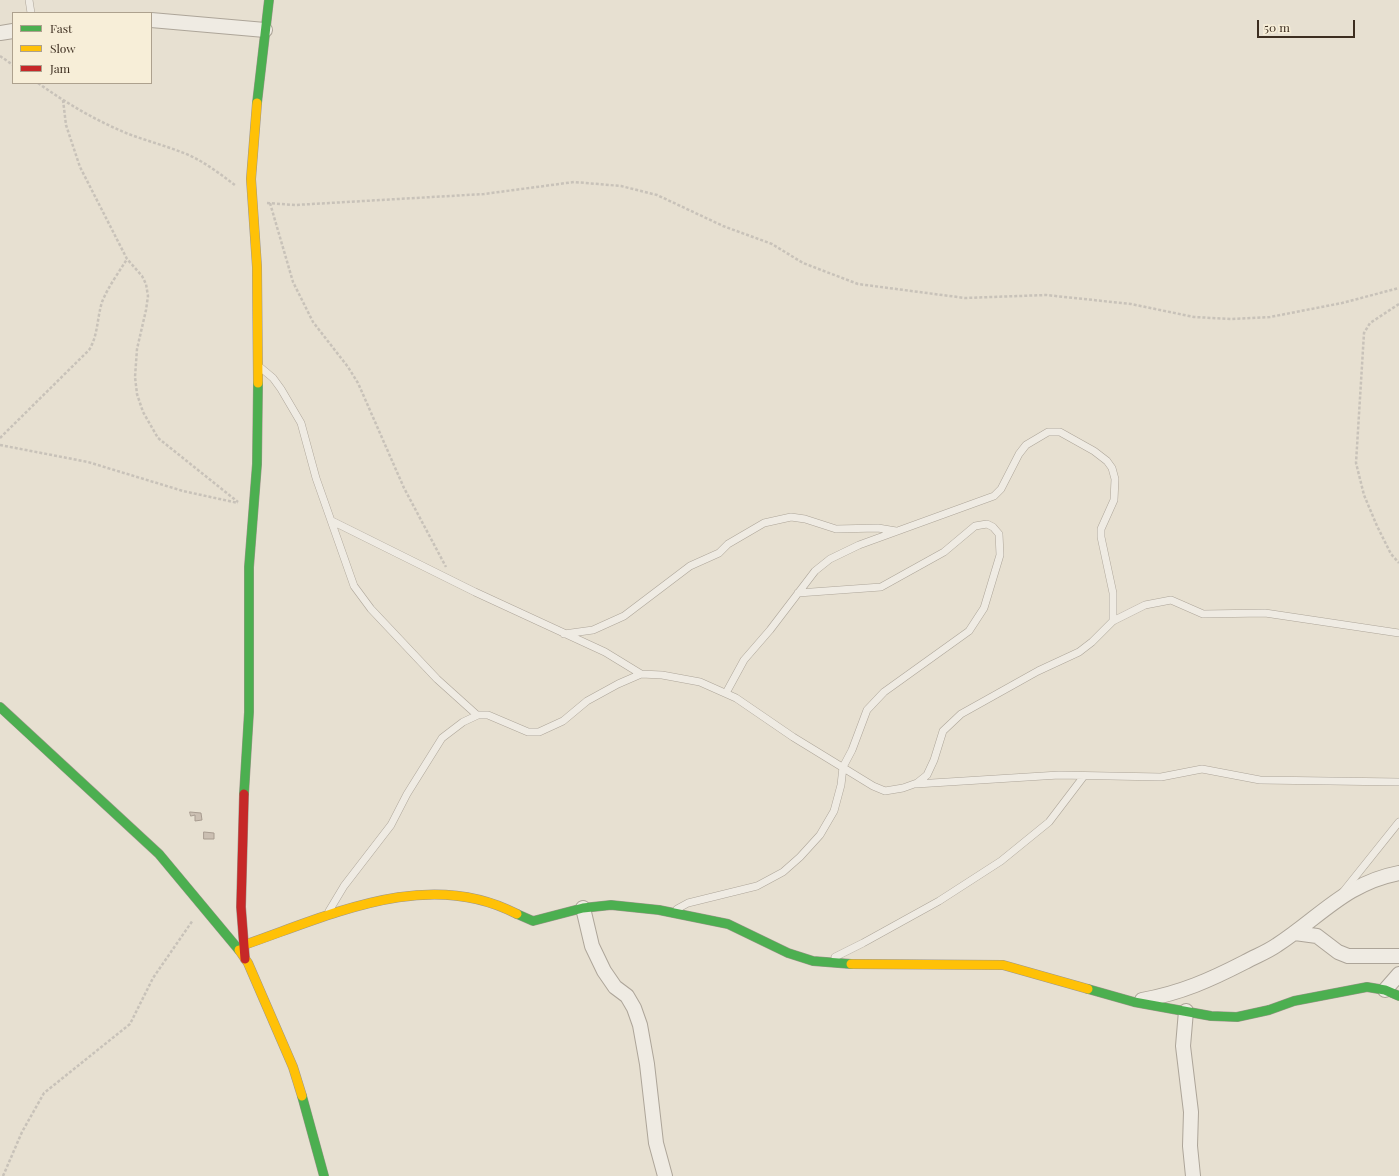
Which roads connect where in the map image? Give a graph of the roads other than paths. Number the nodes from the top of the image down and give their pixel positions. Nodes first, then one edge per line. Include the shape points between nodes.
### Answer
1 (29, 0) edge
2 (269, 0) edge
3 (31, 12) edge
4 (152, 20) edge
5 (12, 30) edge
6 (264, 30) junction
7 (0, 33) edge
8 (258, 366) junction
9 (332, 521) junction
10 (896, 531) junction
11 (798, 593) junction
12 (1113, 621) junction
13 (1399, 633) edge
14 (564, 634) junction
15 (641, 674) junction
16 (726, 693) junction
17 (0, 707) edge
18 (477, 715) junction
19 (843, 767) junction
20 (1084, 776) junction
21 (1399, 782) edge
22 (914, 784) junction
23 (1399, 822) edge
24 (1399, 873) edge
25 (1339, 897) junction
26 (583, 908) junction
27 (671, 912) junction
28 (328, 915) junction
29 (1295, 933) junction
30 (244, 945) junction
31 (1399, 956) edge
32 (246, 959) junction
33 (817, 961) junction
34 (1399, 974) edge
35 (1385, 990) junction
36 (1399, 996) edge
37 (1134, 1002) junction
38 (1186, 1011) junction
39 (324, 1176) edge
40 (665, 1176) edge
41 (1193, 1176) edge

1 - 3 lane
2 - 6 street
4 - 6 street
5 - 7 street
6 - 8 street via 251,179 257,267
8 - 9 lane via 273,378 301,424 308,453
8 - 30 street via 258,464 249,567 249,712 241,907
9 - 14 lane
9 - 18 lane via 347,572 354,586 437,679
10 - 11 lane via 830,559 815,571
10 - 12 lane via 994,496 1002,489 1026,445 1048,432 1060,432 1107,461 1114,473 1113,505 1101,529 1113,593
10 - 14 lane via 878,528 836,529 791,517 764,523 728,544 719,553 690,566 624,616 593,630
11 - 16 lane via 744,660
11 - 19 lane via 881,587 944,552 980,524 993,527 999,534 1001,544 997,570 984,608 969,631 880,697 867,710
12 - 13 lane via 1145,605 1171,600 1203,614 1265,613
12 - 22 lane via 1079,652 961,714 943,731 927,775
14 - 15 lane via 605,652
15 - 16 lane via 662,674 700,682
15 - 18 lane via 587,701 563,721 540,732 528,732 488,715
16 - 19 lane
17 - 32 street via 159,854
18 - 28 lane via 442,738 391,825 344,886
19 - 22 lane via 885,791
19 - 27 lane via 834,811 820,835 783,872 757,886 688,903
20 - 21 lane via 1161,777 1202,768 1260,780
20 - 22 lane
20 - 33 lane via 1049,822 1001,861 939,901 863,943 839,956
23 - 25 lane
24 - 25 street via 1362,884
25 - 29 street
26 - 27 street via 611,905
26 - 28 street via 533,921 501,906 471,897 422,894 367,903
26 - 40 street via 592,946 604,971 615,986 627,996 640,1024 656,1143
27 - 33 street via 728,924 788,953
28 - 30 street
29 - 31 street via 1317,936 1338,952 1348,956
29 - 37 street via 1276,946 1195,986
30 - 32 street
32 - 39 street via 293,1067
33 - 37 street via 845,964 1003,965
34 - 35 street
35 - 36 street
35 - 38 street via 1367,987 1294,1002 1237,1018
37 - 38 street
38 - 41 street via 1183,1046 1191,1112 1190,1146

